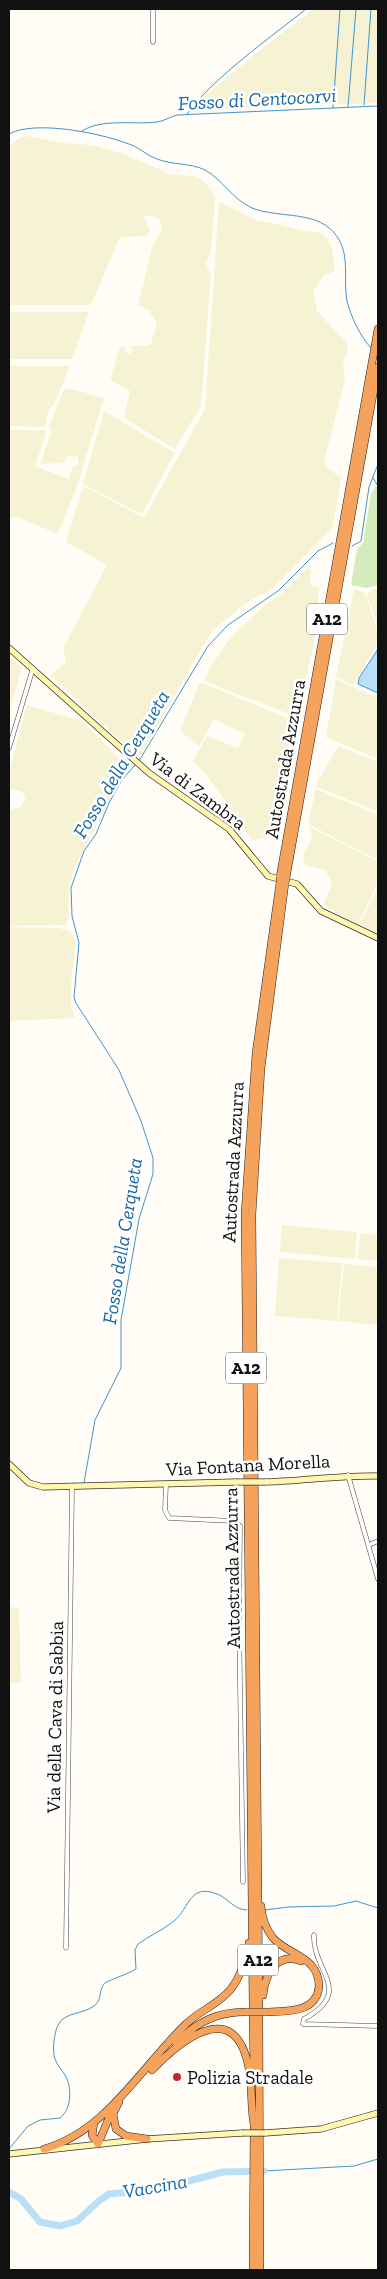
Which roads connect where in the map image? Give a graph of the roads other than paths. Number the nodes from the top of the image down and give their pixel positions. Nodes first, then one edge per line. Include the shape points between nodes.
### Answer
1 (153, 9) edge
2 (153, 42) dead end
3 (378, 329) edge
4 (378, 367) edge
5 (9, 648) edge
6 (33, 668) junction
7 (9, 748) edge
8 (283, 880) junction
9 (378, 938) edge
10 (9, 1464) edge
11 (348, 1475) junction
12 (378, 1476) edge
13 (166, 1484) junction
14 (72, 1487) junction
15 (378, 1541) edge
16 (368, 1544) junction
17 (378, 1579) edge
18 (254, 1856) junction
19 (243, 1882) dead end
20 (255, 1910) junction
21 (314, 1935) dead end
22 (66, 1948) dead end
23 (258, 2011) junction
24 (378, 2026) edge
25 (169, 2044) junction
26 (167, 2054) junction
27 (115, 2108) junction
28 (378, 2113) edge
29 (94, 2123) junction
30 (254, 2125) junction
31 (147, 2139) junction
32 (98, 2144) junction
33 (44, 2149) junction
34 (10, 2153) edge
35 (258, 2165) junction
36 (258, 2177) junction
37 (253, 2270) edge
38 (260, 2270) edge

1 - 2 street
3 - 8 highway, Autostrada Azzurra / A12
4 - 8 highway, Autostrada Azzurra / A12
5 - 6 street, Via di Zambra
6 - 7 street
6 - 9 street, Via di Zambra via 137,763 229,829 268,876 296,884 322,910
8 - 18 highway, Autostrada Azzurra / A12 via 261,1068 252,1215
10 - 14 street, Via Fontana Morella via 32,1485
11 - 12 street, Via Fontana Morella
11 - 13 street, Via Fontana Morella, bridge via 265,1482
11 - 16 street
13 - 14 street, Via Fontana Morella
13 - 19 street via 164,1510 169,1518 234,1520 240,1526 240,1830
14 - 22 street, Via della Cava di Sabbia
15 - 16 street
16 - 17 street
18 - 20 highway
18 - 20 highway via 260,1868
20 - 23 highway, A12
20 - 23 highway via 273,1938 311,1964 319,1984 315,1998 303,2008
20 - 25 highway via 247,1951 235,1983 222,1998 189,2021
21 - 24 street via 314,1951 326,1973 329,1988 321,2008 304,2019 303,2024
23 - 23 highway via 265,1982 274,1966 284,1959 293,1958 310,1966 317,1985 310,2000 294,2009
23 - 25 highway via 226,2011 206,2018
23 - 26 highway via 224,2014 205,2020 188,2030
23 - 30 highway, A12
23 - 35 highway, A12
25 - 29 highway
26 - 27 highway
26 - 30 highway via 205,2030 221,2028 233,2034 243,2047 248,2062
27 - 31 highway via 112,2120 117,2130 126,2136
27 - 32 highway
28 - 31 street, bridge via 321,2130
29 - 32 highway via 91,2133
29 - 33 highway via 70,2140
30 - 35 highway, A12
31 - 32 street
32 - 33 street
33 - 34 street
35 - 36 highway, A12
36 - 37 highway, A12
36 - 38 highway, A12

